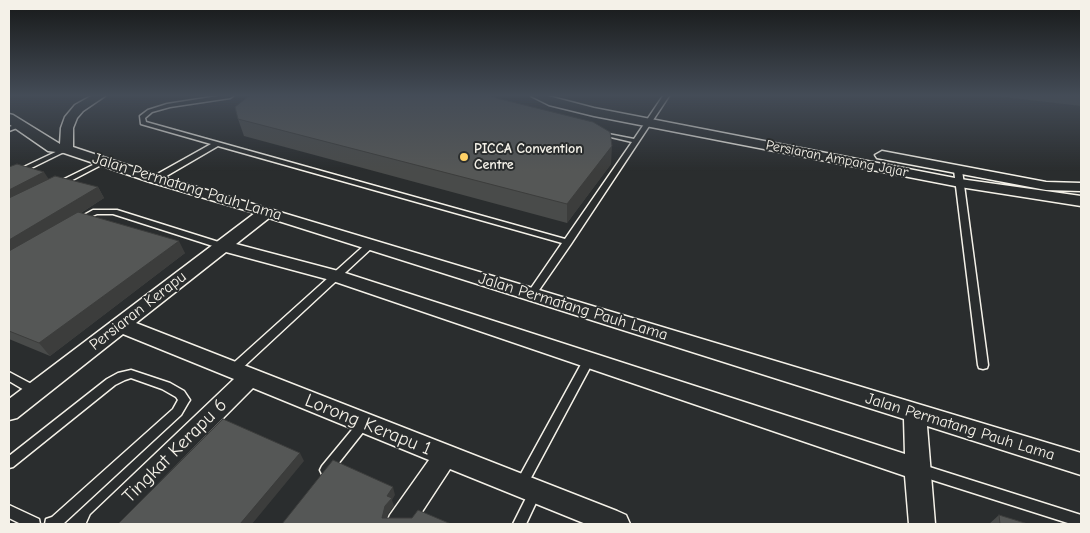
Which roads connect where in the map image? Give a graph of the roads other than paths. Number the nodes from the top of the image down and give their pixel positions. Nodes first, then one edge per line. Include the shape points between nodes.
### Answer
1 (70, 121) edge
2 (143, 121) edge
3 (649, 121) edge
4 (672, 121) edge
5 (13, 124) edge
6 (589, 130) edge
7 (636, 141) junction
8 (215, 144) junction
9 (66, 149) junction
10 (103, 162) junction
11 (959, 176) junction
12 (9, 177) edge
13 (155, 179) junction
14 (1081, 187) edge
15 (48, 189) edge
16 (1081, 201) edge
17 (267, 212) junction
18 (71, 226) edge
19 (568, 242) junction
20 (371, 244) junction
21 (222, 246) junction
22 (336, 276) junction
23 (532, 294) junction
24 (120, 325) junction
25 (589, 360) junction
26 (983, 365) dead end
27 (241, 374) junction
28 (9, 376) edge
29 (35, 391) junction
30 (9, 411) edge
31 (915, 412) junction
32 (364, 423) junction
33 (445, 456) junction
34 (9, 463) edge
35 (1081, 464) edge
36 (917, 469) junction
37 (317, 481) edge
38 (528, 488) junction
39 (9, 511) edge
40 (1081, 521) edge
41 (34, 524) edge
42 (51, 524) edge
43 (100, 524) edge
44 (399, 524) edge
45 (520, 524) edge
46 (617, 524) edge
47 (922, 524) edge

1 - 9 street
2 - 8 lane
3 - 7 lane
4 - 11 street, Persiaran Ampang Jajar
5 - 9 street, Jalan Permatang Pauh Lama via 53,148
6 - 7 lane
7 - 19 lane
8 - 13 lane
8 - 19 lane
9 - 10 street, Jalan Permatang Pauh Lama
9 - 12 lane
10 - 13 street, Jalan Permatang Pauh Lama
10 - 15 lane
11 - 14 street, Persiaran Ampang Jajar
11 - 16 street, Persiaran Ampang Jajar
11 - 26 lane
13 - 17 street, Jalan Permatang Pauh Lama
17 - 20 street, Jalan Permatang Pauh Lama
17 - 21 street, Persiaran Kerapu
18 - 21 lane via 96,212 114,212
19 - 23 lane
20 - 22 lane
20 - 23 street, Jalan Permatang Pauh Lama
21 - 22 street
21 - 24 street, Persiaran Kerapu
22 - 25 street
22 - 27 lane
23 - 31 street, Jalan Permatang Pauh Lama
24 - 27 street, Lorong Kerapu 1
24 - 29 street, Persiaran Kerapu
25 - 36 street
25 - 38 lane
27 - 32 street, Lorong Kerapu 1
27 - 43 street, Tingkat Kerapu 6
28 - 29 lane
29 - 30 street, Persiaran Kerapu
31 - 35 street, Jalan Permatang Pauh Lama
31 - 36 street
32 - 33 street, Lorong Kerapu 1
32 - 37 lane
33 - 38 street, Lorong Kerapu 1
33 - 44 street
34 - 42 lane via 110,382 122,376 139,376 180,394 184,400 177,412
36 - 40 lane
36 - 47 street
38 - 45 lane
38 - 46 street, Lorong Kerapu 1
39 - 41 lane

